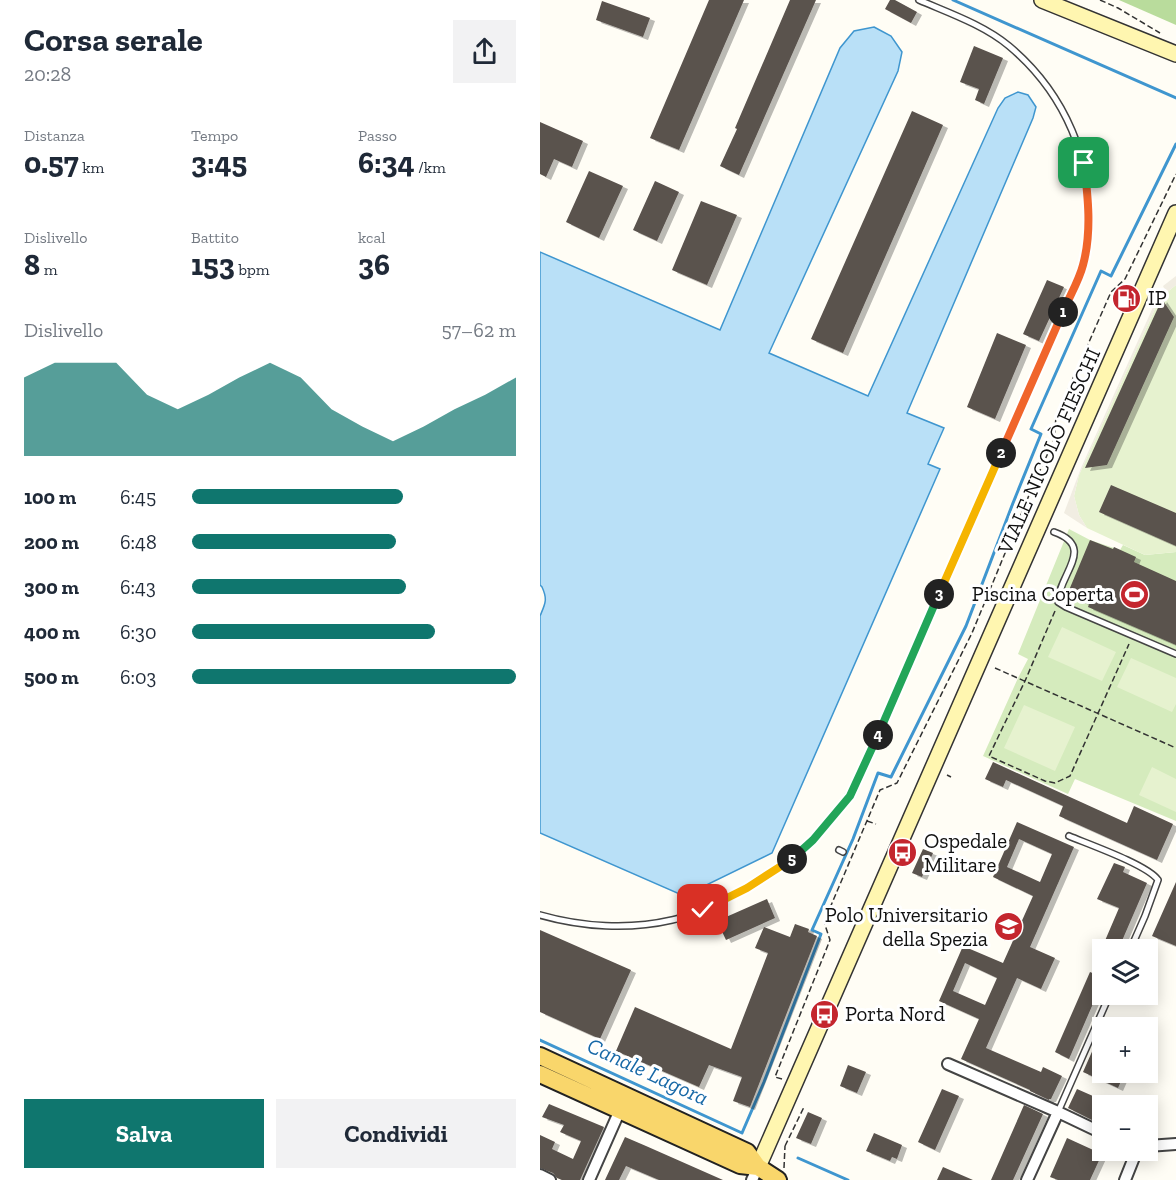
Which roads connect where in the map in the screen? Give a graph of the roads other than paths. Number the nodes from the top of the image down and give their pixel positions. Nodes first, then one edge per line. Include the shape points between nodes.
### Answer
1 (919, 0) edge
2 (1042, 0) edge
3 (1176, 54) edge
4 (1176, 213) edge
5 (1054, 532) dead end
6 (1176, 654) edge
7 (1069, 836) dead end
8 (540, 915) edge
9 (1135, 939) edge
10 (1105, 1005) edge
11 (540, 1056) edge
12 (948, 1064) dead end
13 (540, 1074) edge
14 (620, 1110) junction
15 (1058, 1112) junction
16 (1092, 1128) edge
17 (1176, 1144) edge
18 (1158, 1145) edge
19 (1133, 1161) edge
20 (755, 1174) edge
21 (781, 1174) edge
22 (540, 1175) edge
23 (550, 1180) edge
24 (589, 1180) edge
25 (1027, 1180) edge
26 (1125, 1180) edge

1 - 8 lane via 984,29 1009,46 1038,74 1061,106 1084,163 1089,235 1083,266 861,773 832,819 800,852 769,875 703,910 673,920 622,926
2 - 3 main road
4 - 20 main road, VIALE NICOLÒ FIESCHI
5 - 6 lane via 1066,536 1075,550 1058,602
7 - 9 lane via 1140,866 1158,880
10 - 15 lane
11 - 20 main road via 747,1152
12 - 15 street
13 - 14 main road
14 - 20 main road
14 - 24 street
15 - 16 street
15 - 25 street
17 - 18 street
19 - 26 street
20 - 21 main road
22 - 23 street

